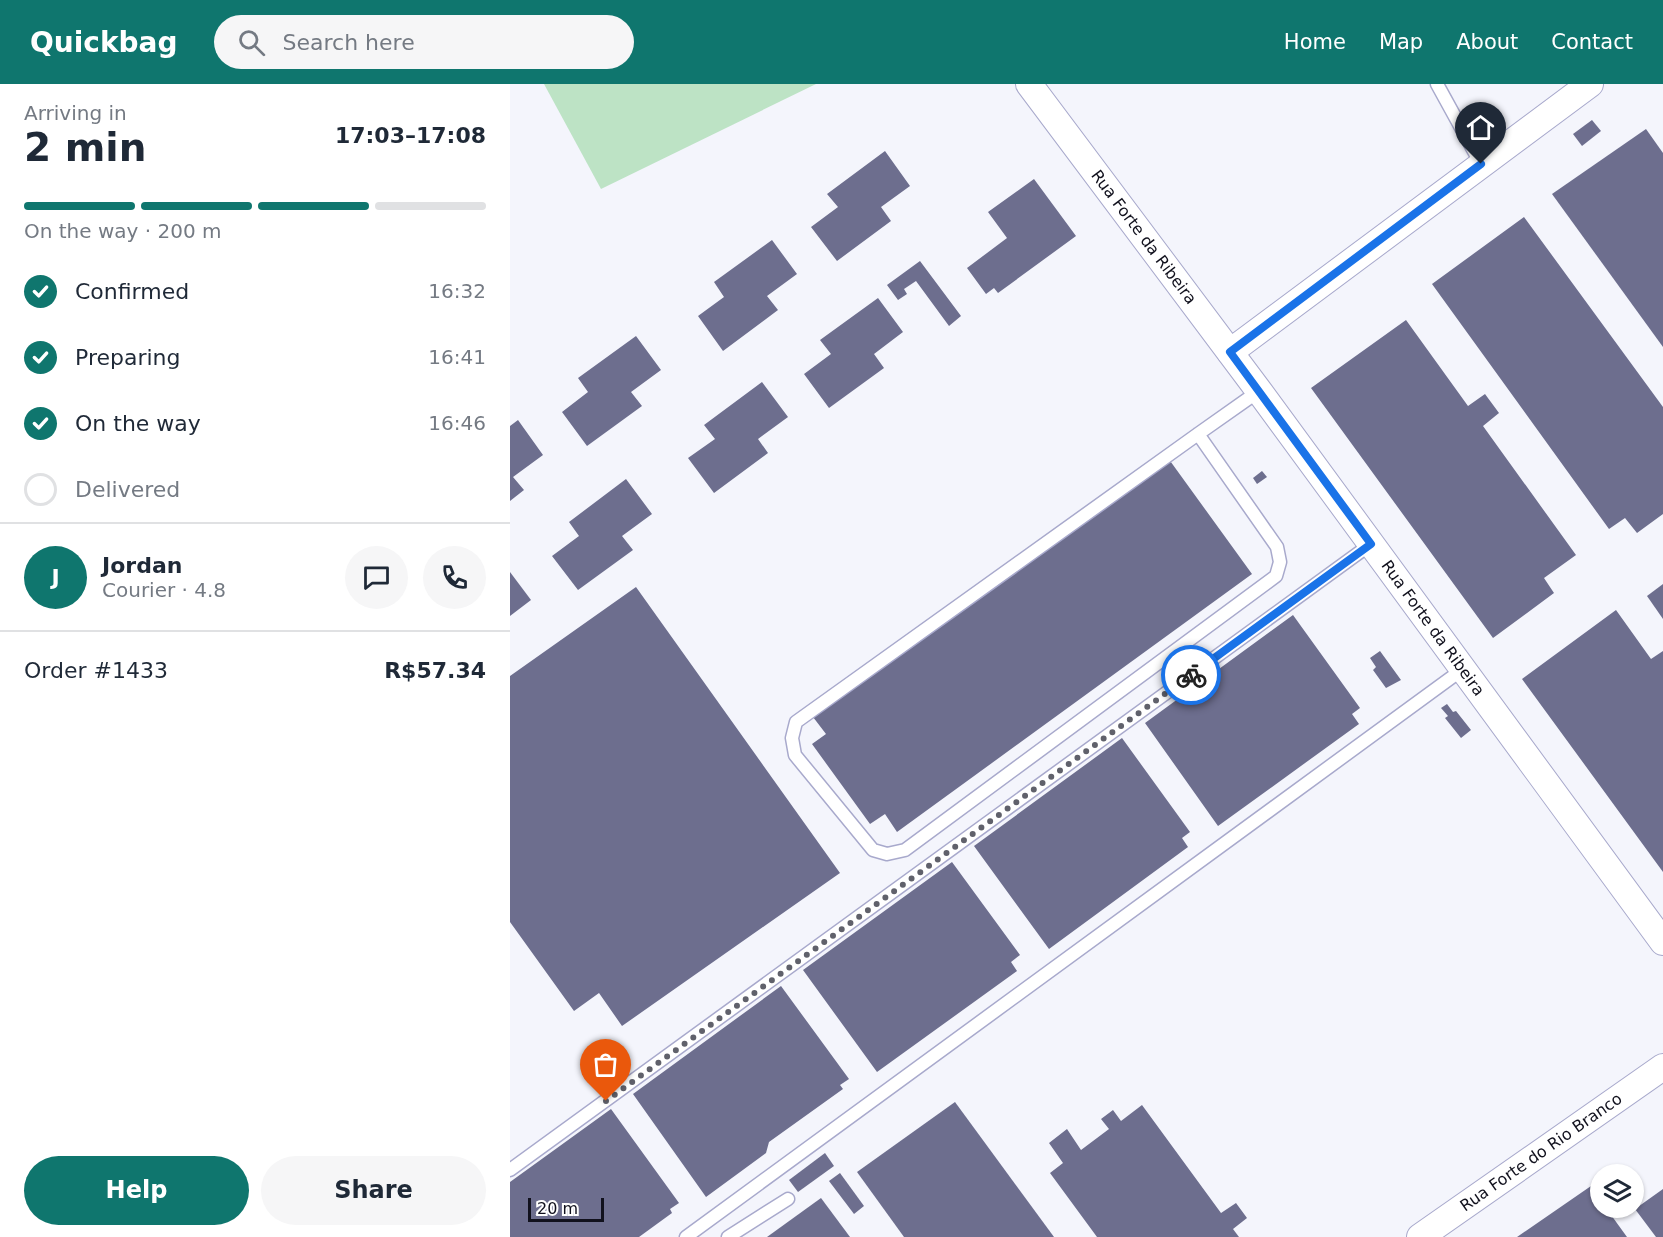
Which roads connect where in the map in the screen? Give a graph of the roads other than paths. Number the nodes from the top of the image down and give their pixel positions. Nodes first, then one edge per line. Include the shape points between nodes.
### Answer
1 (1029, 84) edge
2 (1437, 84) edge
3 (1590, 84) edge
4 (1481, 164) junction
5 (1230, 352) junction
6 (1259, 391) junction
7 (1198, 434) junction
8 (1371, 544) junction
9 (1463, 669) junction
10 (1663, 942) edge
11 (1663, 1067) edge
12 (510, 1170) edge
13 (788, 1199) dead end
14 (686, 1237) edge
15 (728, 1237) edge
16 (1420, 1237) edge

1 - 5 street, Rua Forte da Ribeira
2 - 4 lane
3 - 4 street
4 - 5 street
5 - 6 street, Rua Forte da Ribeira
6 - 7 lane
6 - 8 street, Rua Forte da Ribeira
7 - 7 lane via 796,722 792,738 795,755 873,850 887,854 905,850 1276,576 1280,562 1277,547
8 - 9 street, Rua Forte da Ribeira
8 - 12 lane
9 - 10 street, Rua Forte da Ribeira
9 - 14 lane
11 - 16 street, Rua Forte do Rio Branco
13 - 15 lane

